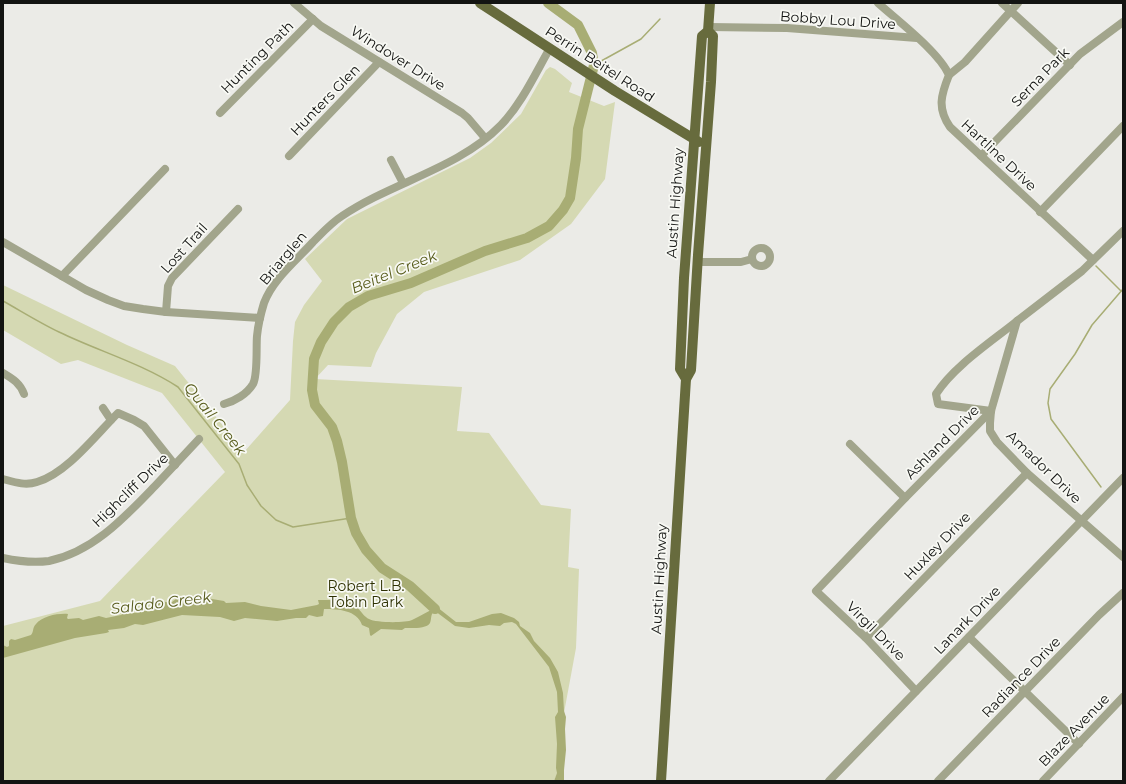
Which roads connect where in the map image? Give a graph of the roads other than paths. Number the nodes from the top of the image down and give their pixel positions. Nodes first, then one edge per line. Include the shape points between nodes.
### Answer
1 (294, 3) edge
2 (710, 3) edge
3 (878, 3) edge
4 (1002, 3) edge
5 (1018, 3) edge
6 (487, 5) edge
7 (1011, 11) junction
8 (313, 19) junction
9 (1123, 22) edge
10 (708, 29) junction
11 (917, 38) junction
12 (550, 48) junction
13 (379, 62) junction
14 (1070, 64) junction
15 (948, 75) junction
16 (697, 105) junction
17 (220, 112) dead end
18 (673, 126) junction
19 (1123, 126) edge
20 (485, 138) junction
21 (694, 139) junction
22 (706, 146) junction
23 (289, 156) dead end
24 (981, 156) junction
25 (392, 160) dead end
26 (165, 169) dead end
27 (403, 183) junction
28 (238, 209) dead end
29 (1040, 212) junction
30 (1123, 230) edge
31 (3, 242) edge
32 (752, 259) dead end
33 (1093, 260) junction
34 (697, 262) junction
35 (62, 276) junction
36 (166, 312) junction
37 (260, 318) junction
38 (1017, 321) junction
39 (3, 373) edge
40 (686, 379) junction
41 (24, 394) dead end
42 (224, 404) dead end
43 (103, 408) dead end
44 (991, 411) junction
45 (111, 420) junction
46 (199, 439) dead end
47 (850, 444) dead end
48 (174, 465) junction
49 (1027, 473) junction
50 (1123, 478) edge
51 (3, 479) edge
52 (905, 498) junction
53 (1081, 521) junction
54 (1123, 557) edge
55 (3, 558) edge
56 (816, 591) joint
57 (1123, 593) edge
58 (969, 637) junction
59 (866, 638) junction
60 (916, 691) junction
61 (1024, 692) junction
62 (1123, 697) edge
63 (1079, 744) junction
64 (661, 781) edge
65 (829, 781) edge
66 (938, 781) edge
67 (1043, 781) edge

1 - 8 street, Windover Drive
2 - 10 main road, Austin Highway
3 - 11 street
4 - 7 street
5 - 7 street
6 - 12 main road, Perrin Beitel Road
7 - 14 street
7 - 15 street via 965,62
8 - 13 street, Windover Drive
8 - 17 street, Hunting Path
9 - 14 street, Serna Park
10 - 11 street, Bobby Lou Drive via 787,28
10 - 16 main road, Austin Highway via 702,36
10 - 22 main road, Austin Highway via 713,36 713,42
11 - 15 street via 942,64
12 - 18 main road, Perrin Beitel Road
12 - 20 street, Briarglen via 511,113
13 - 20 street, Windover Drive via 462,113
13 - 23 street, Hunters Glen
14 - 24 street, Serna Park
15 - 24 street, Hartline Drive via 942,93 944,117 950,127
16 - 18 main road via 687,126
16 - 21 main road, Austin Highway
18 - 21 main road, Perrin Beitel Road
19 - 29 street
20 - 27 street, Briarglen via 464,154
21 - 22 main road, Perrin Beitel Road
21 - 40 main road, Austin Highway via 680,368
22 - 34 main road, Austin Highway
24 - 29 street, Hartline Drive
25 - 27 street
26 - 35 street
27 - 37 street, Briarglen via 353,209 330,225 275,284 264,303
28 - 36 street, Lost Trail via 172,278 168,286
29 - 33 street, Hartline Drive
30 - 33 street
31 - 35 street
32 - 34 street via 741,262
33 - 38 street
34 - 40 main road, Austin Highway via 691,370
35 - 36 street via 124,306
36 - 37 street
37 - 42 street, Briarglen via 253,384 240,398
38 - 44 street, Ashland Drive
38 - 44 street via 973,356 936,394 938,404
39 - 41 street via 16,381
40 - 64 main road, Austin Highway
43 - 45 street
44 - 49 street, Amador Drive via 990,431 997,442
44 - 52 street, Ashland Drive
45 - 48 street via 118,413 139,422
45 - 51 street via 55,474 36,483 24,484
46 - 48 street, Highcliff Drive
47 - 52 street
48 - 55 street, Highcliff Drive via 135,507 86,547 48,561
49 - 53 street, Amador Drive
49 - 59 street, Huxley Drive
50 - 53 street, Lanark Drive
52 - 56 street, Ashland Drive
53 - 54 street, Amador Drive
53 - 58 street, Lanark Drive
56 - 59 street, Virgil Drive
57 - 61 street, Radiance Drive
58 - 60 street, Lanark Drive
58 - 61 street
59 - 60 street, Virgil Drive
60 - 65 street, Lanark Drive
61 - 63 street
61 - 66 street, Radiance Drive
62 - 63 street, Blaze Avenue
63 - 67 street, Blaze Avenue

